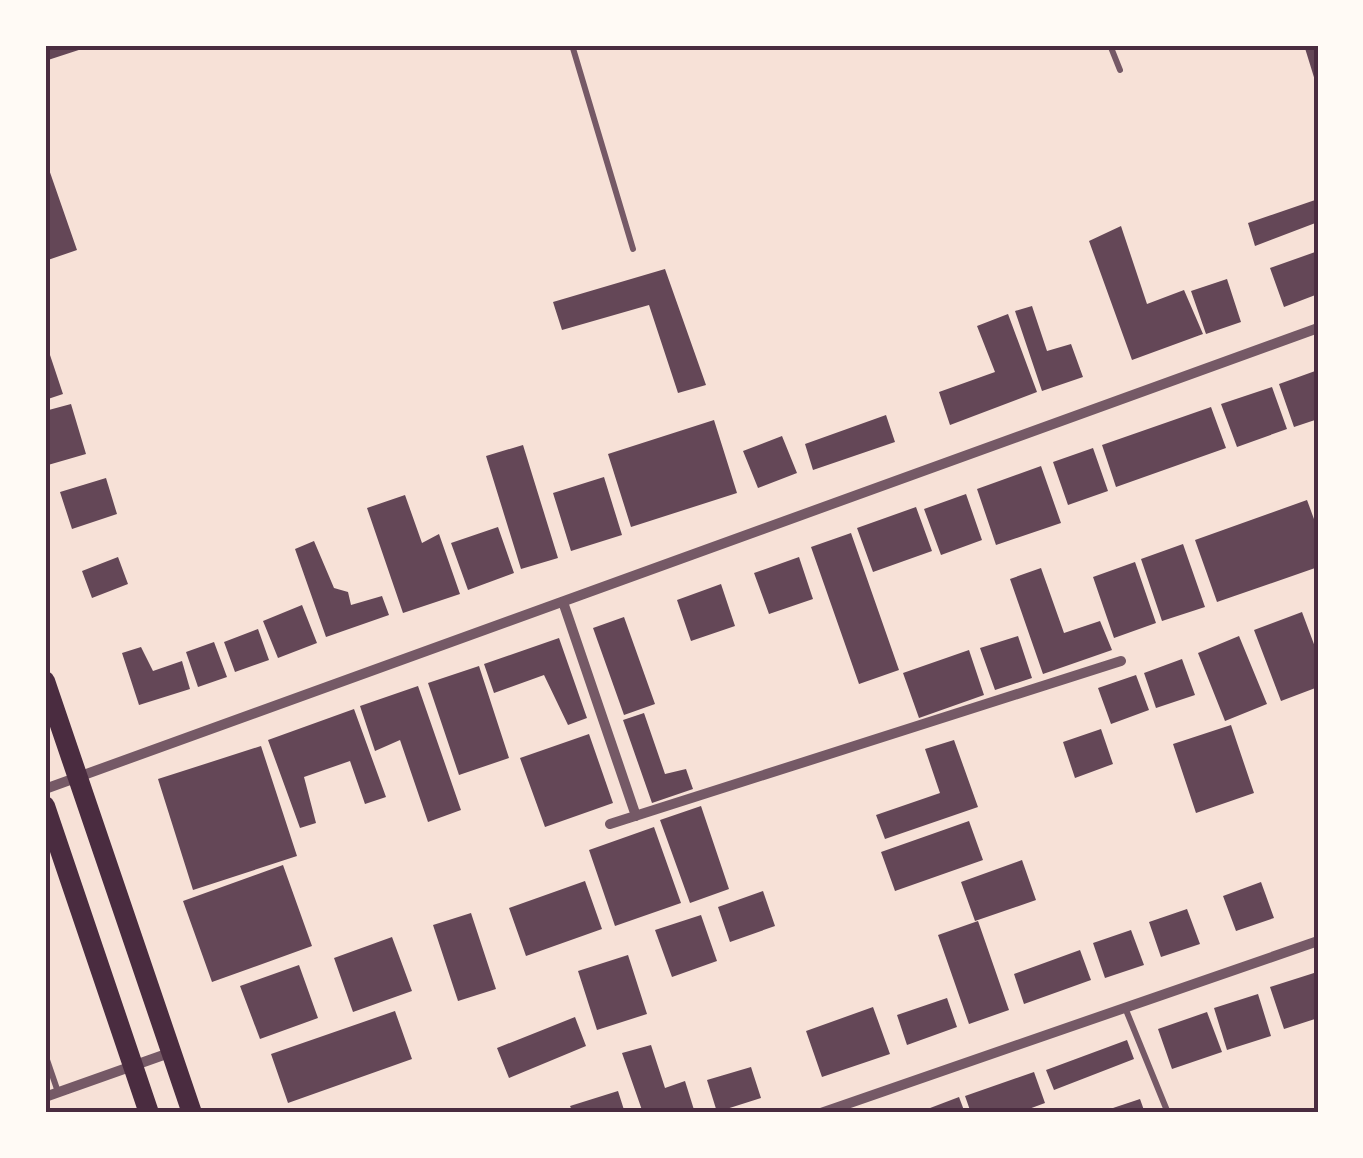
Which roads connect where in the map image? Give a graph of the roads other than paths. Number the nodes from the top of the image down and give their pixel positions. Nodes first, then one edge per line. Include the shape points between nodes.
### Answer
1 (572, 45) edge
2 (1110, 45) edge
3 (1120, 70) dead end
4 (633, 248) dead end
5 (1318, 328) edge
6 (563, 602) junction
7 (1120, 661) dead end
8 (45, 681) edge
9 (78, 778) junction
10 (45, 789) edge
11 (45, 806) edge
12 (636, 816) junction
13 (610, 824) dead end
14 (1318, 941) edge
15 (1126, 1010) junction
16 (172, 1052) junction
17 (45, 1054) edge
18 (133, 1066) junction
19 (58, 1092) junction
20 (45, 1096) edge
21 (149, 1113) edge
22 (192, 1113) edge
23 (822, 1113) edge
24 (1168, 1113) edge

1 - 4 lane
2 - 3 lane
5 - 6 street
6 - 9 street
6 - 12 street
7 - 12 street
8 - 9 main road
9 - 10 street
9 - 16 main road
11 - 18 main road
12 - 13 street
14 - 15 street
15 - 23 street
15 - 24 lane
16 - 18 street
16 - 22 main road
17 - 19 lane
18 - 19 street
18 - 21 main road
19 - 20 street

